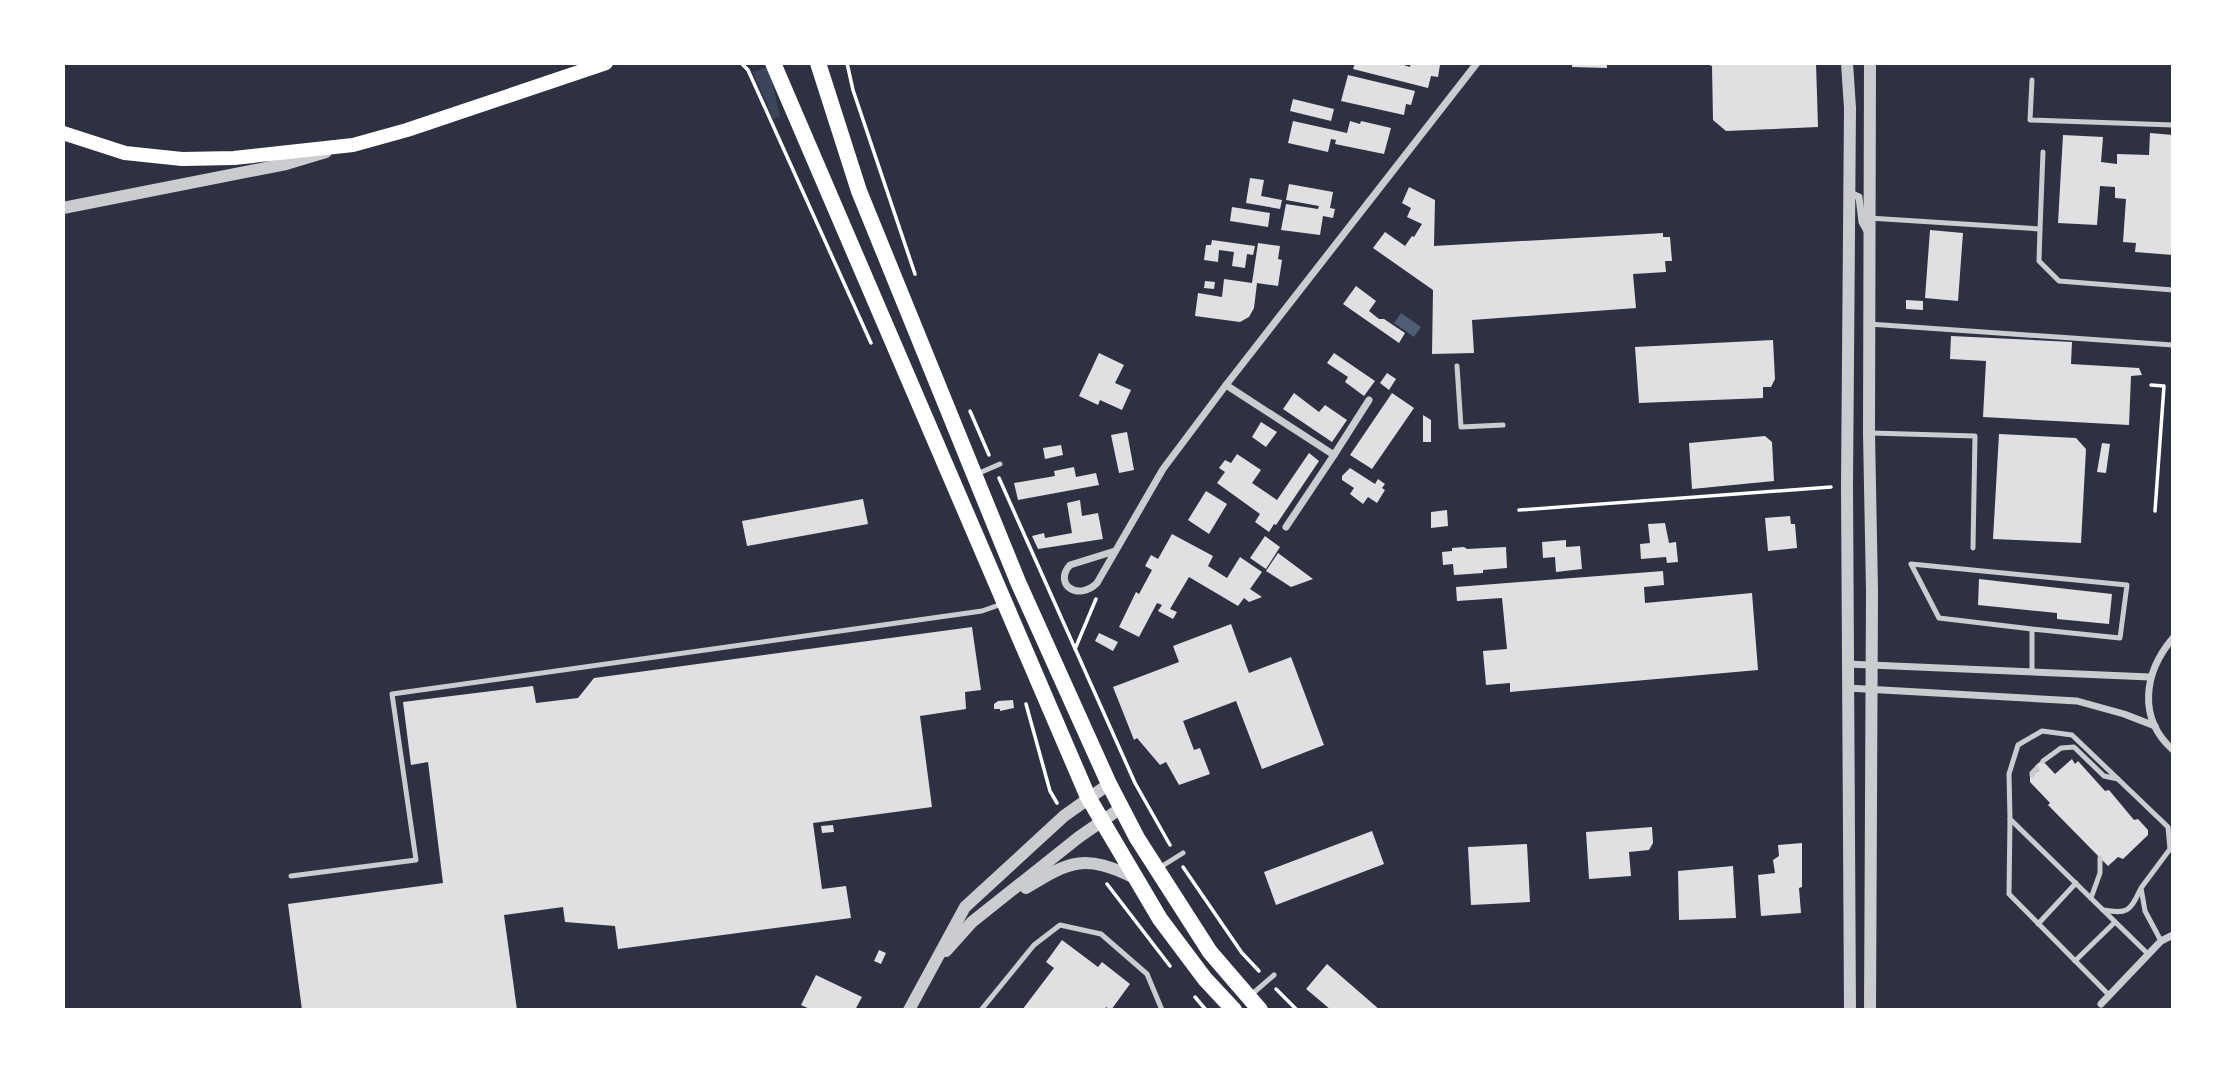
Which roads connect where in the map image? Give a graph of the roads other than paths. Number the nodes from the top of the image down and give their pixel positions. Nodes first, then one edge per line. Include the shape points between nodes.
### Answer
1 (606, 63) edge
2 (773, 63) edge
3 (818, 63) edge
4 (1478, 63) edge
5 (1847, 63) edge
6 (1870, 63) edge
7 (2032, 80) dead end
8 (2173, 125) edge
9 (63, 132) edge
10 (353, 145) junction
11 (2043, 152) dead end
12 (1850, 193) junction
13 (63, 208) edge
14 (1870, 218) junction
15 (2040, 229) junction
16 (1870, 235) junction
17 (2173, 290) edge
18 (1869, 324) junction
19 (2173, 345) edge
20 (1457, 366) dead end
21 (1226, 385) junction
22 (1369, 400) dead end
23 (1503, 425) dead end
24 (1869, 433) junction
25 (1334, 455) junction
26 (997, 466) road end
27 (974, 476) junction
28 (1286, 527) dead end
29 (1973, 548) dead end
30 (1115, 551) junction
31 (1005, 602) junction
32 (2032, 629) junction
33 (2173, 638) edge
34 (1847, 664) junction
35 (1871, 665) junction
36 (2032, 672) junction
37 (2150, 677) junction
38 (1847, 688) junction
39 (1872, 689) junction
40 (2155, 726) junction
41 (2173, 750) edge
42 (2043, 761) dead end
43 (2037, 768) dead end
44 (2032, 775) dead end
45 (2118, 779) junction
46 (1109, 783) junction
47 (1088, 797) junction
48 (1121, 808) junction
49 (2010, 819) junction
50 (1101, 821) junction
51 (1183, 853) dead end
52 (2100, 858) dead end
53 (1157, 870) junction
54 (291, 876) dead end
55 (1135, 878) junction
56 (2076, 883) junction
57 (2141, 888) junction
58 (2091, 898) junction
59 (2103, 910) junction
60 (972, 922) junction
61 (2115, 922) junction
62 (2038, 924) junction
63 (2173, 935) edge
64 (2161, 941) junction
65 (2148, 954) junction
66 (2074, 961) junction
67 (929, 971) junction
68 (1274, 975) dead end
69 (2109, 995) junction
70 (1249, 997) junction
71 (2101, 1004) dead end
72 (909, 1010) edge
73 (981, 1010) edge
74 (1162, 1010) edge
75 (1234, 1010) edge
76 (1260, 1010) edge
77 (1850, 1010) edge
78 (1870, 1010) edge

1 - 10 main road
2 - 31 main road
3 - 27 main road via 859,191
4 - 21 street
5 - 12 street
6 - 14 street
7 - 8 lane via 2030,120
9 - 10 main road via 125,153 182,159
10 - 13 street
11 - 15 lane
12 - 16 street via 1859,197 1862,222
12 - 34 street
14 - 15 lane
14 - 16 street
15 - 17 lane via 2039,261 2059,281
16 - 18 street
18 - 19 lane
18 - 24 street
20 - 23 lane via 1461,427
21 - 25 street
21 - 30 street via 1163,469
22 - 25 street
24 - 29 lane via 1975,436
24 - 35 street
25 - 28 street
26 - 27 lane
27 - 46 main road
30 - 30 street via 1097,583 1083,592 1069,588 1065,571 1077,562
31 - 47 main road
31 - 54 lane via 982,611 392,694 416,860
32 - 32 lane via 1939,618 1911,564 2127,585 2120,638
32 - 36 lane
33 - 37 street via 2159,654
34 - 35 street
34 - 38 street
35 - 36 street
35 - 39 street
36 - 37 street
37 - 40 street via 2148,702
38 - 39 street
38 - 77 street
39 - 40 street via 2077,701
39 - 78 street
40 - 41 street
42 - 45 lane via 2062,748 2074,747 2104,776
43 - 44 lane
45 - 49 lane via 2072,735 2042,731 2018,745 2009,774
45 - 57 lane via 2168,827 2170,849
46 - 47 street
46 - 48 main road
47 - 50 main road
47 - 67 street via 965,907
48 - 50 street
48 - 53 main road
49 - 56 lane
49 - 62 lane via 2009,894
50 - 55 main road
50 - 60 street
51 - 53 lane
52 - 58 lane
53 - 70 main road via 1210,952
55 - 60 street via 1113,867 1075,863 1057,869
55 - 75 main road via 1160,919
56 - 58 lane
56 - 62 lane
57 - 59 lane via 2133,906 2122,913
57 - 64 lane via 2145,911
58 - 59 lane
59 - 61 lane
60 - 67 street
61 - 65 lane
61 - 66 lane
62 - 66 lane
63 - 64 street
64 - 65 street
65 - 69 street
66 - 69 lane
67 - 72 street
68 - 70 lane
69 - 71 street
70 - 76 main road
73 - 74 lane via 1034,945 1059,925 1101,934 1147,974

